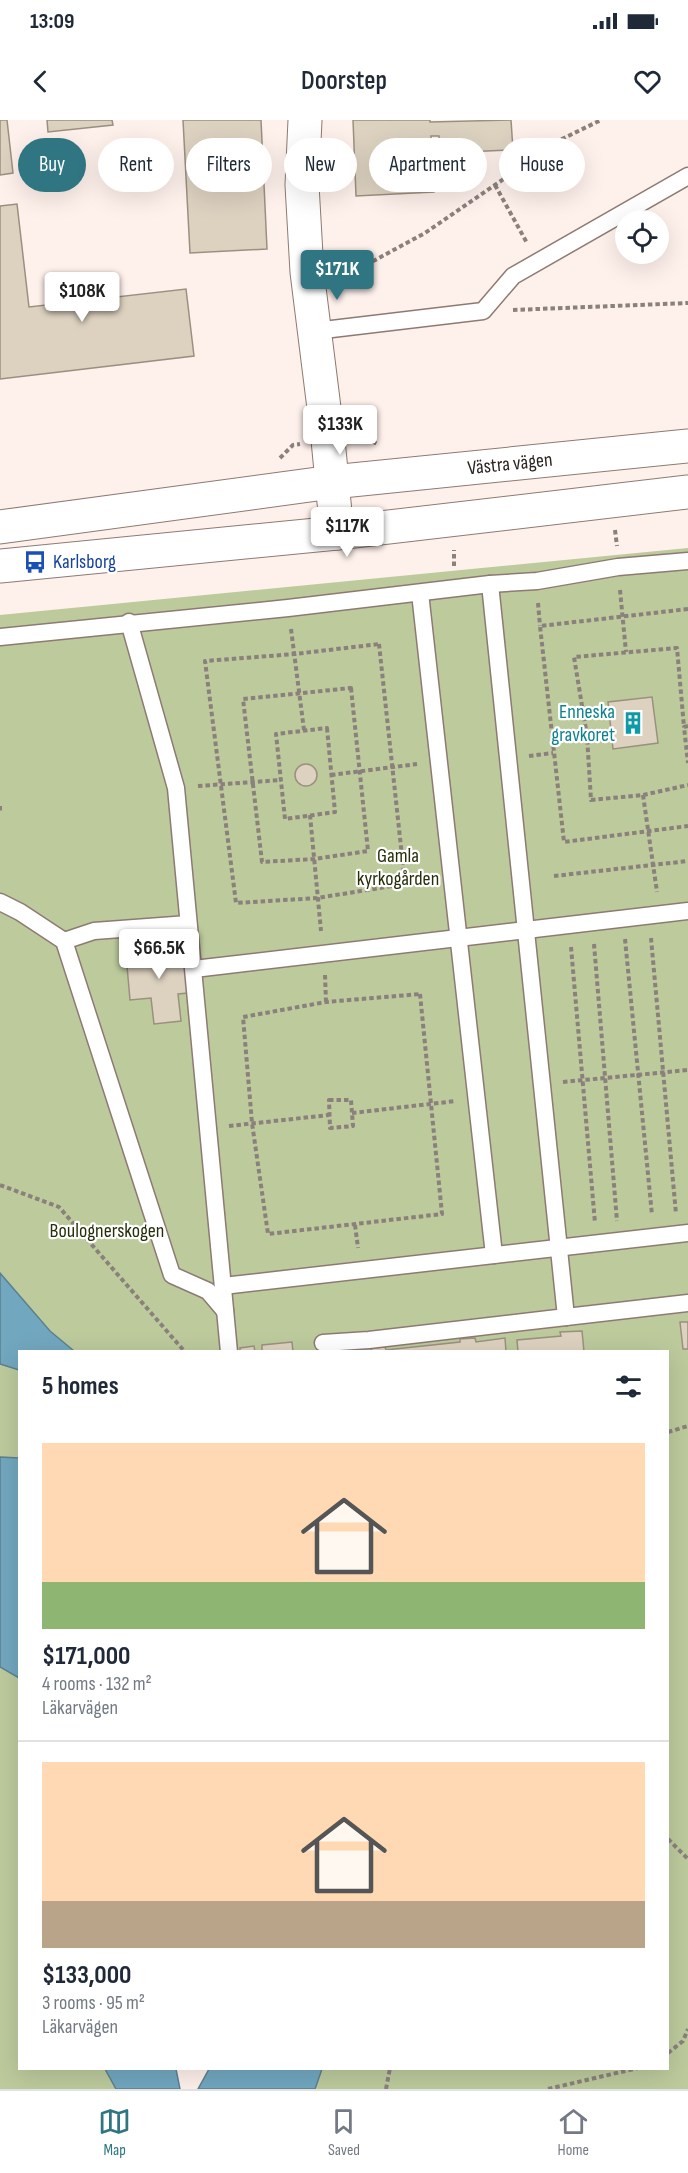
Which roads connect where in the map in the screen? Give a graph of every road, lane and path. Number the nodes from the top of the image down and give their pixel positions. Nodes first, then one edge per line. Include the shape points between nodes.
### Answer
1 (305, 120) edge
2 (601, 120) edge
3 (688, 176) edge
4 (495, 185) junction
5 (538, 261) junction
6 (307, 272) junction
7 (688, 303) edge
8 (483, 311) junction
9 (315, 331) junction
10 (688, 446) edge
11 (332, 483) junction
12 (688, 492) edge
13 (0, 527) edge
14 (337, 533) junction
15 (454, 553) dead end
16 (688, 561) edge
17 (0, 566) edge
18 (454, 566) dead end
19 (618, 567) junction
20 (490, 584) junction
21 (420, 592) junction
22 (288, 608) junction
23 (688, 609) edge
24 (623, 618) junction
25 (129, 622) junction
26 (0, 637) edge
27 (626, 652) junction
28 (295, 654) junction
29 (300, 693) junction
30 (686, 726) edge
31 (304, 730) junction
32 (587, 736) junction
33 (554, 741) junction
34 (438, 762) junction
35 (688, 763) edge
36 (393, 766) junction
37 (361, 771) junction
38 (331, 775) junction
39 (281, 780) junction
40 (253, 782) junction
41 (219, 785) junction
42 (688, 785) edge
43 (176, 788) junction
44 (643, 795) junction
45 (0, 806) edge
46 (0, 813) edge
47 (310, 815) junction
48 (688, 826) edge
49 (648, 831) junction
50 (314, 859) junction
51 (688, 861) edge
52 (653, 865) junction
53 (554, 876) dead end
54 (317, 898) junction
55 (0, 902) edge
56 (688, 911) edge
57 (654, 915) junction
58 (623, 919) junction
59 (592, 923) junction
60 (188, 924) junction
61 (570, 925) junction
62 (526, 930) junction
63 (458, 938) junction
64 (64, 941) junction
65 (323, 954) junction
66 (194, 969) junction
67 (326, 1002) junction
68 (688, 1070) edge
69 (663, 1072) junction
70 (638, 1074) junction
71 (605, 1078) junction
72 (583, 1080) junction
73 (542, 1084) junction
74 (477, 1099) junction
75 (431, 1103) junction
76 (352, 1113) junction
77 (329, 1115) junction
78 (252, 1123) junction
79 (209, 1128) junction
80 (0, 1185) edge
81 (683, 1234) edge
82 (654, 1237) junction
83 (619, 1241) junction
84 (596, 1243) junction
85 (559, 1248) junction
86 (494, 1255) junction
87 (223, 1286) junction
88 (688, 1303) edge
89 (225, 1311) junction
90 (566, 1317) junction
91 (323, 1343) dead end
92 (183, 1350) edge
93 (229, 1350) edge
94 (688, 1426) edge
95 (669, 1432) edge
96 (669, 1840) edge
97 (688, 1859) edge
98 (688, 2029) edge
99 (669, 2052) edge
100 (390, 2070) edge
101 (629, 2070) edge
102 (386, 2089) edge
103 (548, 2089) edge

1 - 6 main road via 302,185
2 - 4 path via 562,139
3 - 5 lane
4 - 5 path
4 - 6 path via 425,234 353,272
5 - 8 lane via 513,276
6 - 9 main road
7 - 8 path
8 - 9 lane
9 - 11 main road
10 - 11 main road, Västra vägen
11 - 13 main road, Västra vägen
11 - 14 main road
12 - 14 main road
14 - 17 main road
15 - 18 path
16 - 19 lane
19 - 20 lane via 537,581
19 - 24 path
20 - 21 lane
20 - 62 lane
21 - 22 lane
21 - 34 lane
22 - 25 lane
22 - 28 path
23 - 24 path
24 - 27 path
24 - 33 path via 540,626
25 - 26 lane
25 - 43 lane
27 - 30 path via 677,648
27 - 32 path via 574,657
28 - 29 path
28 - 36 path via 380,644
28 - 41 path via 205,661
29 - 31 path
29 - 37 path via 351,688
29 - 40 path via 243,699
30 - 35 path
31 - 38 path via 327,728
31 - 39 path via 276,734
32 - 33 path
32 - 44 path via 591,800
33 - 49 path via 564,842
34 - 36 path
34 - 63 lane
36 - 37 path
36 - 54 path via 405,884
37 - 38 path
37 - 50 path via 368,850
38 - 47 path via 335,812
39 - 40 path
39 - 47 path via 285,819
40 - 41 path
40 - 50 path via 262,862
41 - 43 path
41 - 54 path via 236,903
42 - 44 path
43 - 60 lane
44 - 49 path
45 - 46 path
47 - 50 path
48 - 49 path
49 - 52 path
50 - 54 path
51 - 52 path
52 - 53 path
52 - 57 path
54 - 65 path
55 - 64 lane
56 - 57 lane
57 - 58 lane
57 - 69 path
58 - 59 lane
58 - 70 path
59 - 61 lane
59 - 71 path
60 - 64 lane via 94,931
60 - 66 lane
61 - 62 lane
61 - 72 path
62 - 63 lane
62 - 73 lane
63 - 65 lane
63 - 74 lane
64 - 89 lane via 172,1275 208,1291
65 - 66 lane
65 - 67 path
66 - 79 lane
67 - 75 path via 420,994
67 - 78 path via 243,1017
68 - 69 path
69 - 70 path
69 - 81 path
70 - 71 path
70 - 82 path
71 - 72 path
71 - 83 path
72 - 73 path
72 - 84 path
73 - 85 lane
74 - 75 path
74 - 86 lane
75 - 76 path
75 - 78 path via 442,1214 355,1225 268,1234
76 - 77 path via 353,1126 330,1128
76 - 77 path via 351,1100 328,1101
77 - 78 path
78 - 79 path
79 - 87 lane
80 - 92 path via 59,1207
81 - 82 lane
82 - 83 lane
83 - 84 lane
84 - 85 lane
85 - 86 lane
85 - 90 lane
86 - 87 lane
87 - 89 lane
88 - 90 lane
89 - 93 lane
90 - 91 lane
94 - 95 path
96 - 97 path
98 - 99 path via 683,2042
100 - 102 path
101 - 103 path

